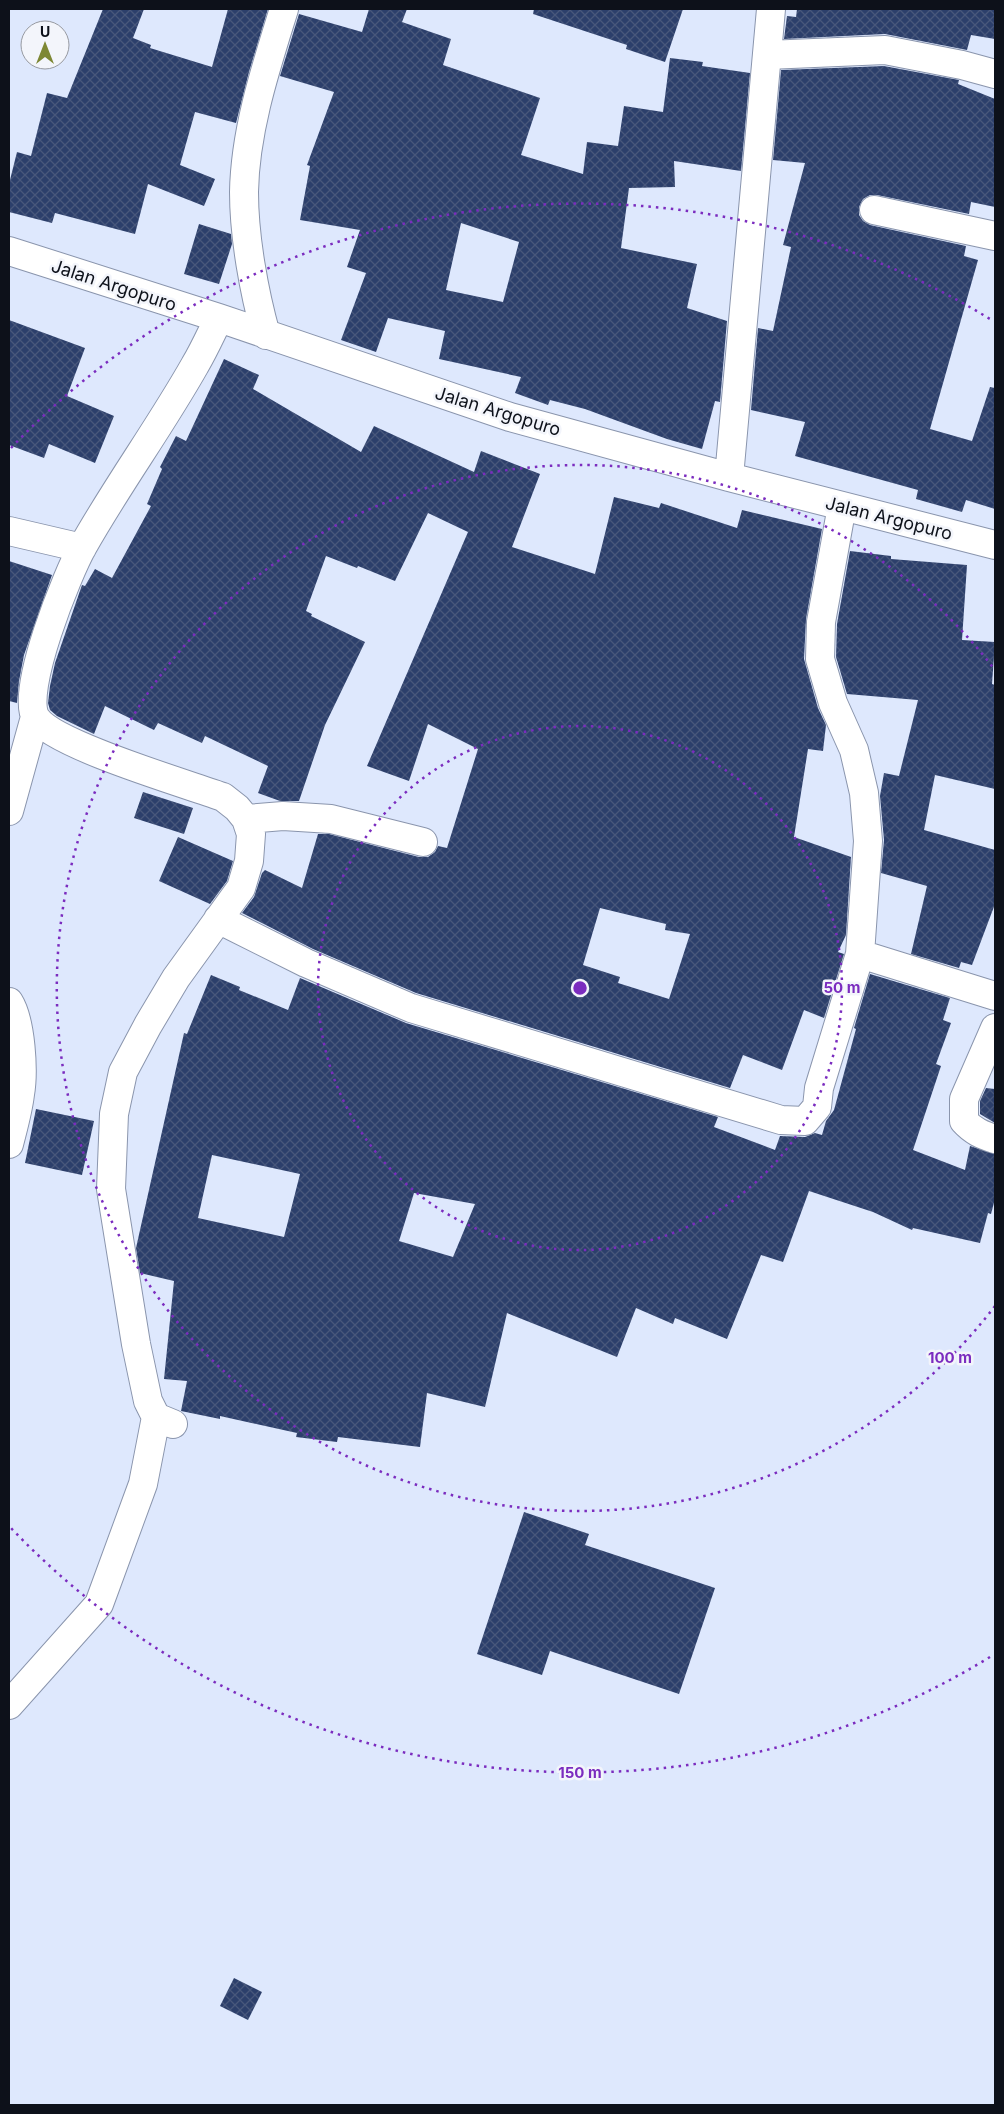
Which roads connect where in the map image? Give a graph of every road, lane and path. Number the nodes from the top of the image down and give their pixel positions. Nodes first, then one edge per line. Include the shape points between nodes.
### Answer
1 (284, 9) edge
2 (771, 9) edge
3 (767, 55) junction
4 (995, 74) edge
5 (874, 210) dead end
6 (995, 236) edge
7 (9, 251) edge
8 (219, 318) junction
9 (266, 335) junction
10 (729, 477) junction
11 (842, 506) junction
12 (9, 531) edge
13 (995, 545) edge
14 (82, 548) junction
15 (35, 717) junction
16 (9, 811) edge
17 (246, 819) junction
18 (423, 842) dead end
19 (218, 919) junction
20 (860, 954) junction
21 (995, 996) edge
22 (9, 1002) edge
23 (995, 1028) edge
24 (995, 1139) edge
25 (9, 1144) edge
26 (9, 1705) edge

1 - 9 street via 251,132 244,192 255,298
2 - 3 street
3 - 4 street via 885,50
3 - 10 street
5 - 6 street
7 - 8 street, Jalan Argopuro
8 - 9 street, Jalan Argopuro
8 - 14 street via 195,365
9 - 10 street, Jalan Argopuro via 510,417
10 - 11 street, Jalan Argopuro
11 - 13 street, Jalan Argopuro
11 - 20 street via 821,622 820,659 833,704 854,750 864,793 868,841
12 - 14 street
14 - 15 street via 42,646 32,691
15 - 16 street
15 - 17 street via 50,731 104,756 223,797
17 - 18 street via 283,816 330,819
17 - 19 street via 251,834 249,862 242,888
19 - 20 street via 306,963 412,1008 781,1120 805,1121 817,1107 819,1088
19 - 26 street via 176,978 128,1064 114,1114 111,1189 118,1240 148,1401 165,1421 99,1604
20 - 21 street
22 - 25 street via 14,1010 20,1053 20,1093
23 - 24 street via 964,1099 964,1121 982,1135

